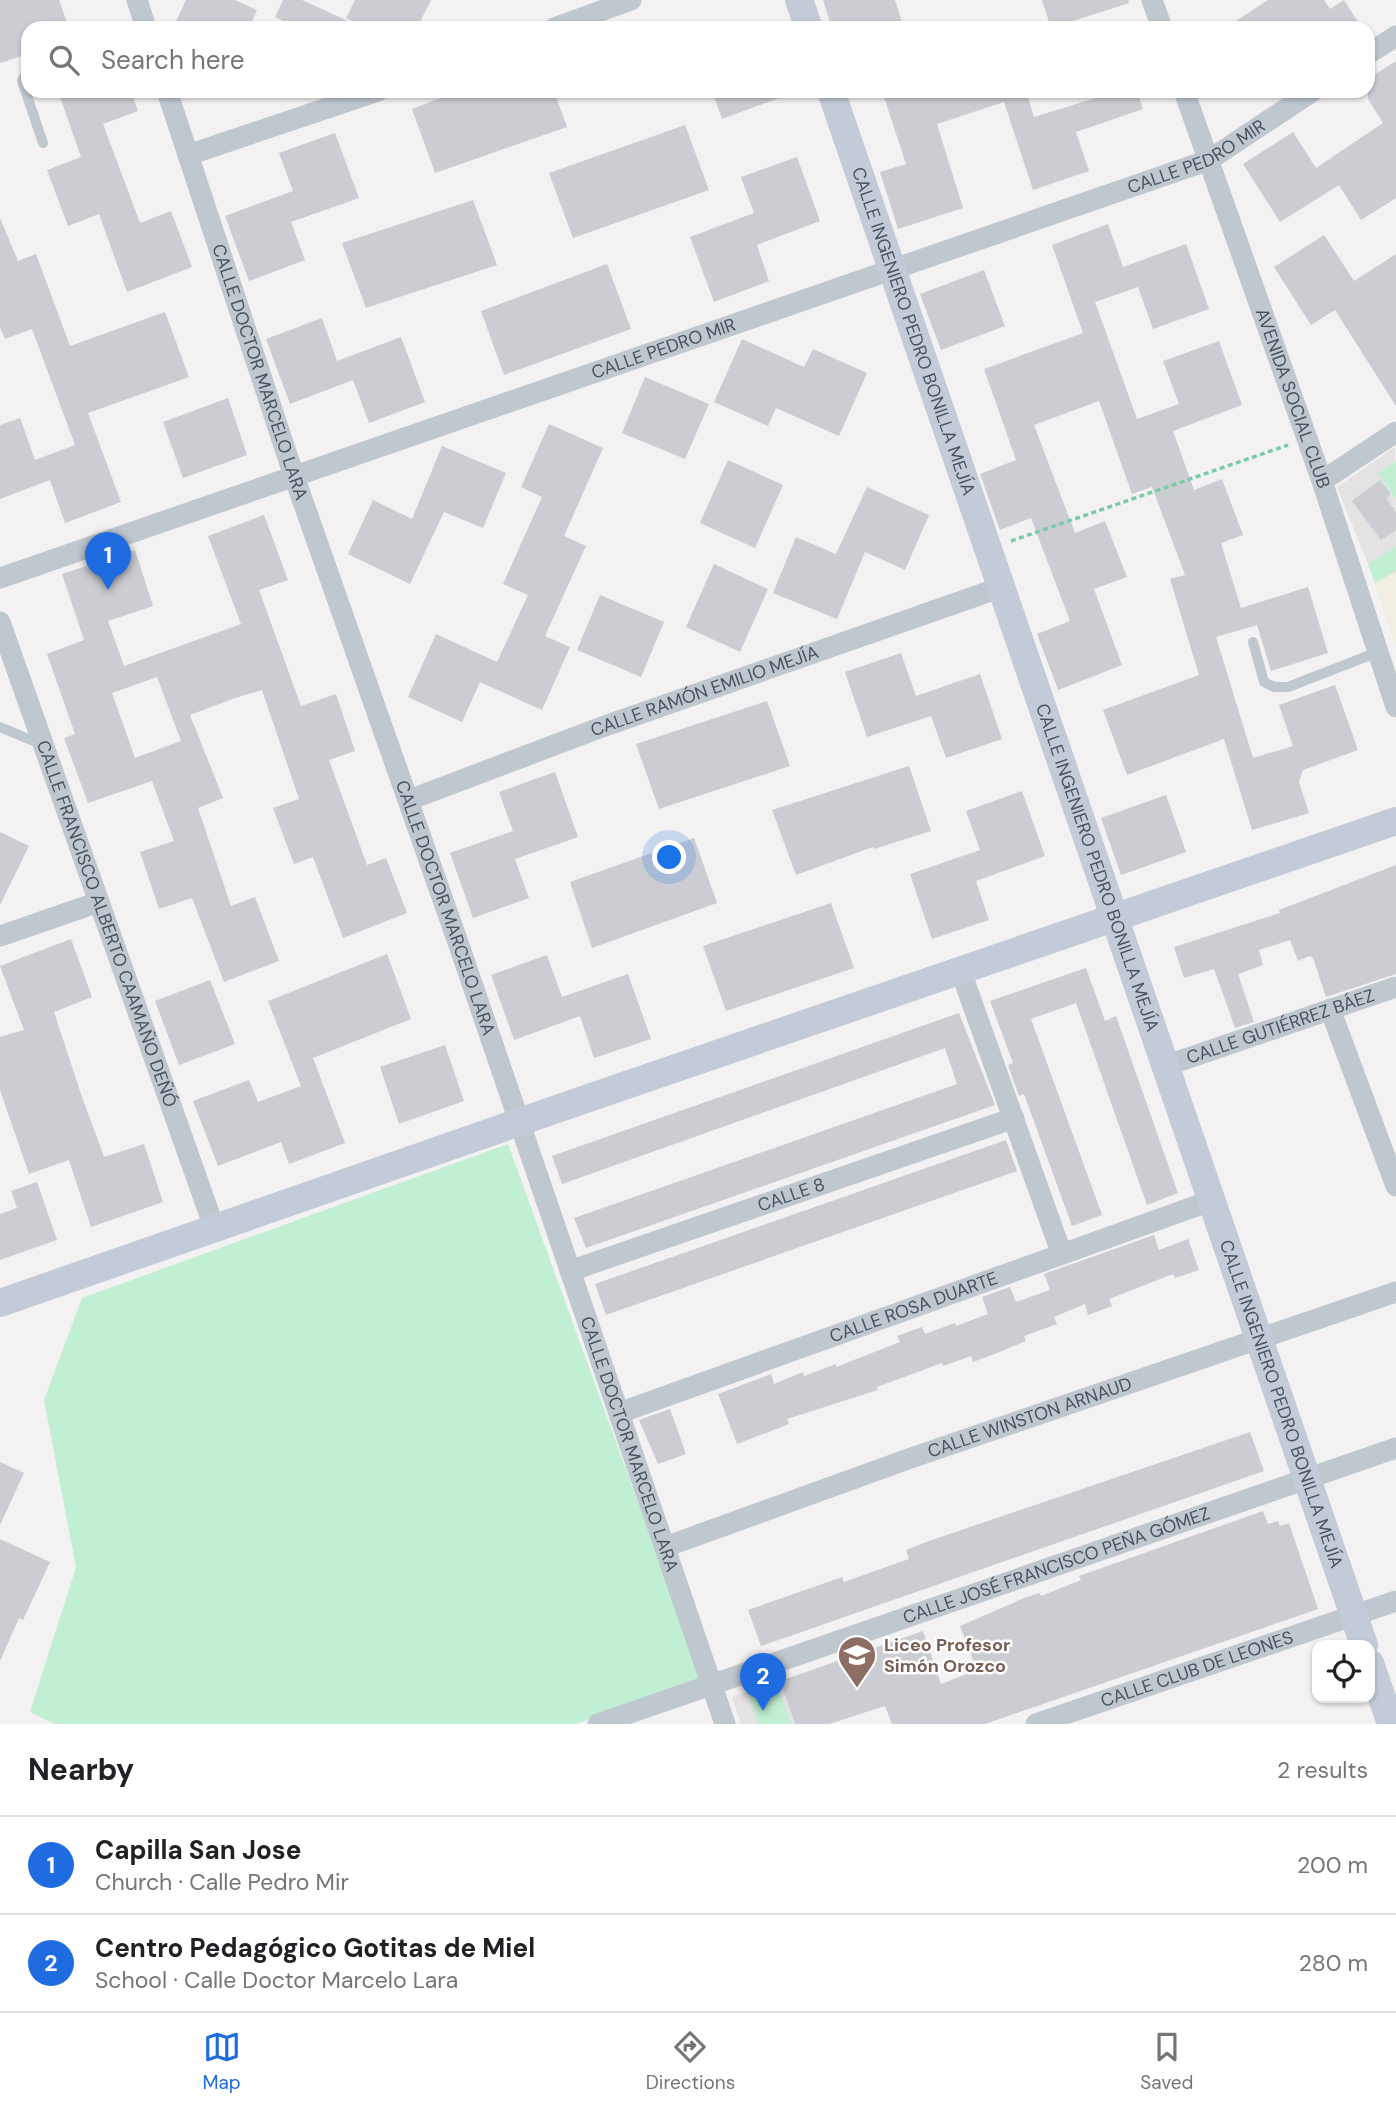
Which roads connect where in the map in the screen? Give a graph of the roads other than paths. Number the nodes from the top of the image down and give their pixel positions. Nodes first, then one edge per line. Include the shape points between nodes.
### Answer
1 (137, 0) edge
2 (631, 0) edge
3 (799, 0) edge
4 (1152, 0) edge
5 (144, 21) edge
6 (573, 21) edge
7 (806, 21) edge
8 (1160, 21) edge
9 (1396, 36) edge
10 (1375, 50) edge
11 (28, 98) edge
12 (169, 98) edge
13 (357, 98) edge
14 (833, 98) edge
15 (1187, 98) edge
16 (1302, 98) edge
17 (43, 143) dead end
18 (188, 155) junction
19 (1209, 160) junction
20 (891, 268) junction
21 (1396, 432) edge
22 (294, 476) junction
23 (1322, 481) junction
24 (0, 578) edge
25 (1002, 587) junction
26 (0, 622) edge
27 (1253, 642) dead end
28 (1378, 652) junction
29 (1396, 707) edge
30 (0, 727) edge
31 (44, 746) junction
32 (409, 800) junction
33 (1396, 821) edge
34 (99, 902) junction
35 (1115, 918) junction
36 (0, 936) edge
37 (961, 972) junction
38 (1396, 987) edge
39 (1330, 1009) junction
40 (1166, 1066) junction
41 (1014, 1118) junction
42 (519, 1120) junction
43 (1396, 1186) edge
44 (1210, 1201) junction
45 (214, 1227) junction
46 (1061, 1252) junction
47 (570, 1271) junction
48 (1396, 1292) edge
49 (0, 1303) edge
50 (1256, 1339) junction
51 (619, 1413) junction
52 (1396, 1448) edge
53 (1307, 1478) junction
54 (665, 1547) junction
55 (1396, 1601) edge
56 (1354, 1616) junction
57 (1362, 1640) edge
58 (1375, 1678) edge
59 (713, 1683) junction
60 (598, 1724) edge
61 (725, 1724) edge
62 (1037, 1724) edge
63 (1391, 1724) edge

1 - 5 street
2 - 6 street
3 - 7 street
4 - 8 street
9 - 10 street
11 - 17 lane
12 - 18 street, CALLE DOCTOR MARCELO LARA
13 - 18 street
14 - 20 street, CALLE INGENIERO PEDRO BONILLA MEJÍA
15 - 19 street, AVENIDA SOCIAL CLUB
16 - 19 street, CALLE PEDRO MIR
18 - 22 street, CALLE DOCTOR MARCELO LARA
19 - 20 street, CALLE PEDRO MIR
19 - 23 street, AVENIDA SOCIAL CLUB
20 - 22 street, CALLE PEDRO MIR via 699,339
20 - 25 street, CALLE INGENIERO PEDRO BONILLA MEJÍA
21 - 23 street
22 - 24 street, CALLE PEDRO MIR
22 - 32 street, CALLE DOCTOR MARCELO LARA
23 - 28 street, AVENIDA SOCIAL CLUB
25 - 32 street, CALLE RAMÓN EMILIO MEJÍA
25 - 35 street, CALLE INGENIERO PEDRO BONILLA MEJÍA
26 - 31 street, CALLE FRANCISCO ALBERTO CAAMAÑO DEÑÓ
27 - 28 lane via 1264,682 1274,687 1288,687
28 - 29 street, AVENIDA SOCIAL CLUB
30 - 31 lane
31 - 34 street, CALLE FRANCISCO ALBERTO CAAMAÑO DEÑÓ
32 - 42 street, CALLE DOCTOR MARCELO LARA
33 - 35 street
34 - 36 street
34 - 45 street, CALLE FRANCISCO ALBERTO CAAMAÑO DEÑÓ
35 - 37 street
35 - 40 street, CALLE INGENIERO PEDRO BONILLA MEJÍA
37 - 41 street
37 - 42 street
38 - 39 street, CALLE GUTIÉRREZ BÁEZ
39 - 40 street, CALLE GUTIÉRREZ BÁEZ
39 - 43 street
40 - 44 street, CALLE INGENIERO PEDRO BONILLA MEJÍA
41 - 46 street
41 - 47 street, CALLE 8
42 - 45 street
42 - 47 street, CALLE DOCTOR MARCELO LARA
44 - 46 street, CALLE ROSA DUARTE
44 - 50 street, CALLE INGENIERO PEDRO BONILLA MEJÍA
45 - 49 street
46 - 51 street, CALLE ROSA DUARTE
47 - 51 street, CALLE DOCTOR MARCELO LARA
48 - 50 street, CALLE WINSTON ARNAUD
50 - 53 street, CALLE INGENIERO PEDRO BONILLA MEJÍA
50 - 54 street, CALLE WINSTON ARNAUD
51 - 54 street, CALLE DOCTOR MARCELO LARA
52 - 53 street, CALLE JOSÉ FRANCISCO PEÑA GÓMEZ
53 - 56 street, CALLE INGENIERO PEDRO BONILLA MEJÍA
53 - 59 street, CALLE JOSÉ FRANCISCO PEÑA GÓMEZ
54 - 59 street, CALLE DOCTOR MARCELO LARA
55 - 56 street, CALLE CLUB DE LEONES
56 - 57 street, CALLE INGENIERO PEDRO BONILLA MEJÍA
56 - 62 street, CALLE CLUB DE LEONES
58 - 63 street
59 - 60 street, CALLE JOSÉ FRANCISCO PEÑA GÓMEZ
59 - 61 street, CALLE DOCTOR MARCELO LARA

